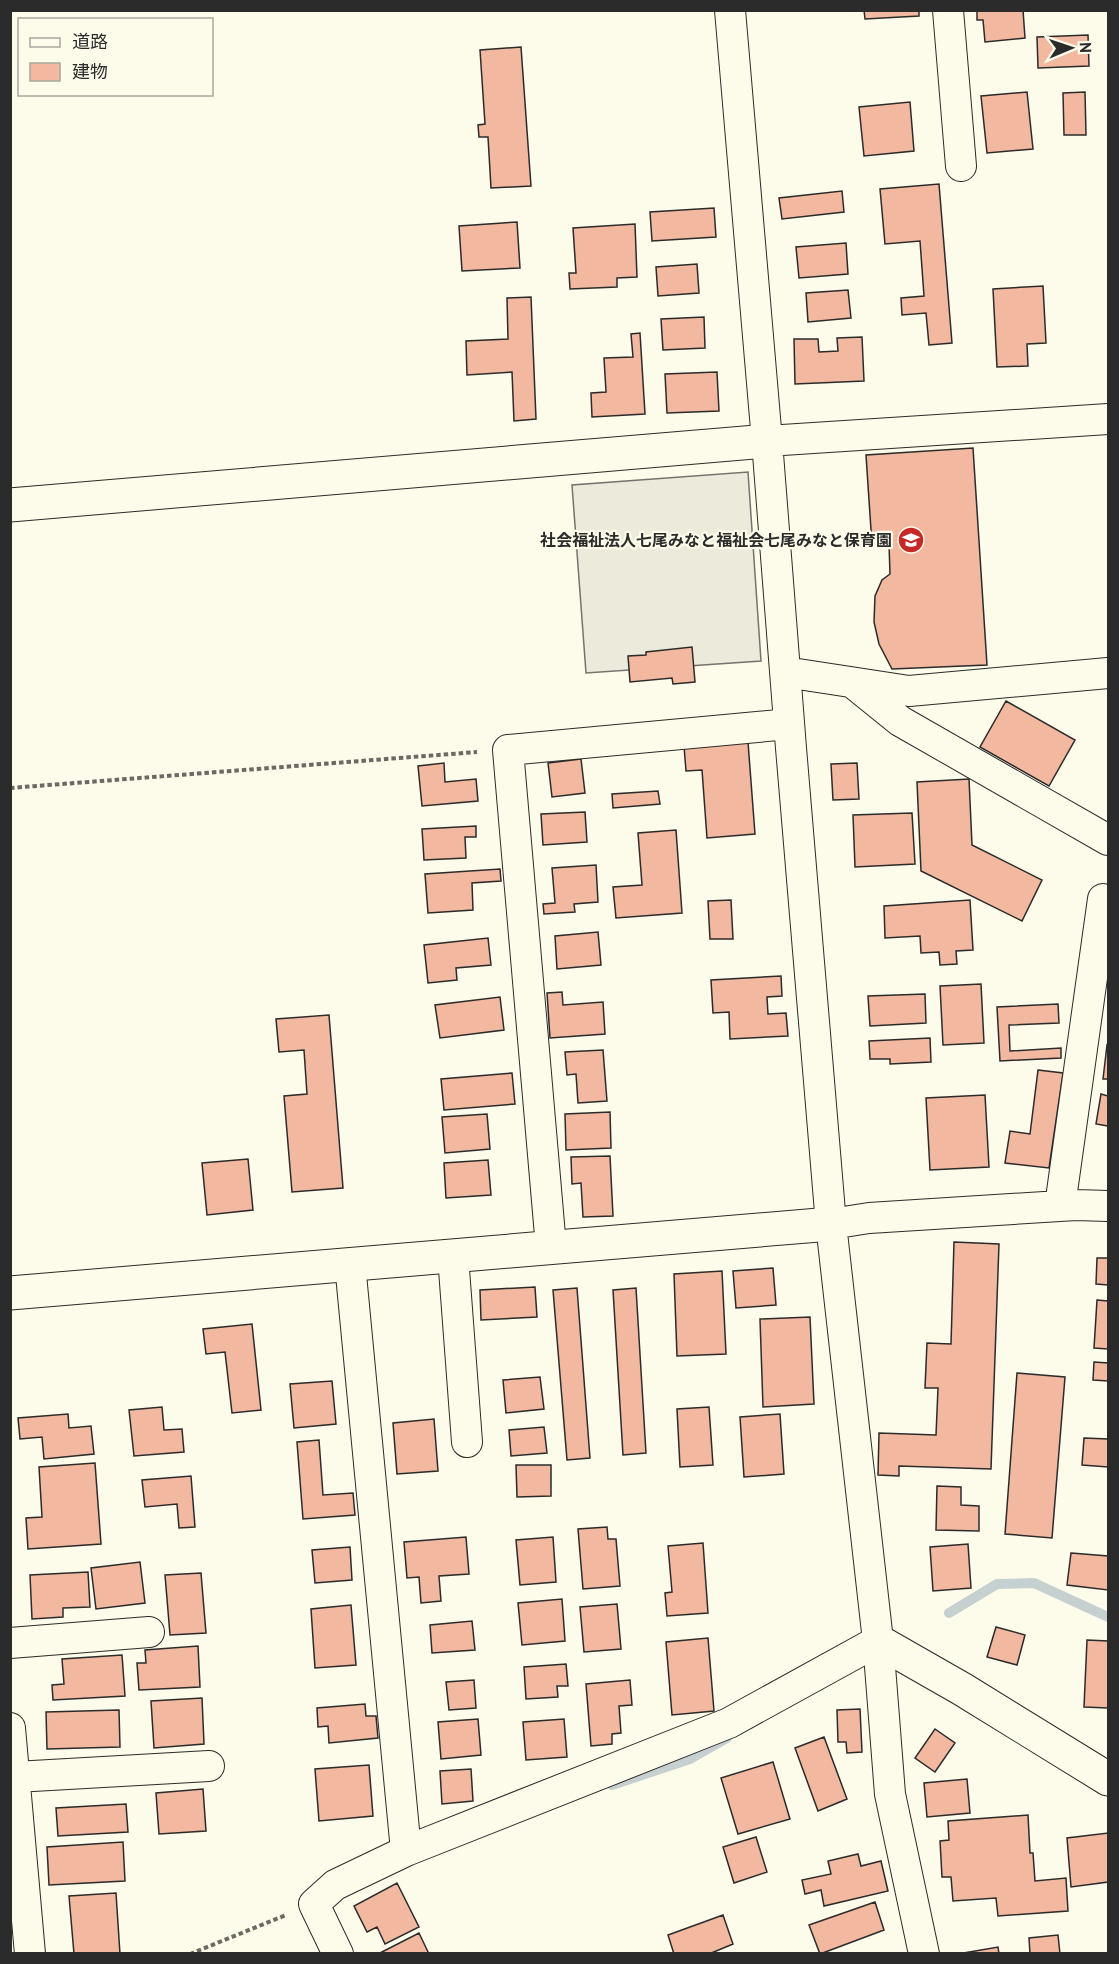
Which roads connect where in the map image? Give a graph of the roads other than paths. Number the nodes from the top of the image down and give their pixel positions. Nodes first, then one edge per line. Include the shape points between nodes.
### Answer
1 (730, 10) edge
2 (948, 10) edge
3 (961, 166) dead end
4 (1108, 419) edge
5 (768, 441) junction
6 (10, 505) edge
7 (785, 672) junction
8 (1108, 673) edge
9 (853, 683) junction
10 (789, 724) junction
11 (1108, 840) edge
12 (1103, 899) dead end
13 (1060, 1206) junction
14 (1108, 1206) edge
15 (831, 1224) junction
16 (551, 1247) junction
17 (453, 1256) junction
18 (350, 1264) junction
19 (10, 1293) edge
20 (467, 1442) dead end
21 (149, 1632) dead end
22 (878, 1641) junction
23 (10, 1643) edge
24 (10, 1728) edge
25 (209, 1766) dead end
26 (15, 1777) junction
27 (1108, 1779) edge
28 (406, 1851) junction
29 (30, 1953) edge
30 (338, 1953) edge
31 (924, 1953) edge

1 - 5 street
2 - 3 street
4 - 5 street
5 - 6 street
5 - 7 street
7 - 9 street
7 - 10 street
8 - 9 street via 909,691
9 - 11 street via 900,722
10 - 15 street
10 - 16 street via 508,750
12 - 13 street
13 - 14 street
13 - 15 street via 869,1218
15 - 16 street
15 - 22 street
16 - 17 street
17 - 18 street
17 - 20 street
18 - 19 street
18 - 28 street
21 - 23 street
22 - 27 street
22 - 28 street via 729,1724
22 - 31 street via 890,1794
24 - 26 street
25 - 26 street
26 - 29 street
28 - 30 street via 335,1885 314,1904

